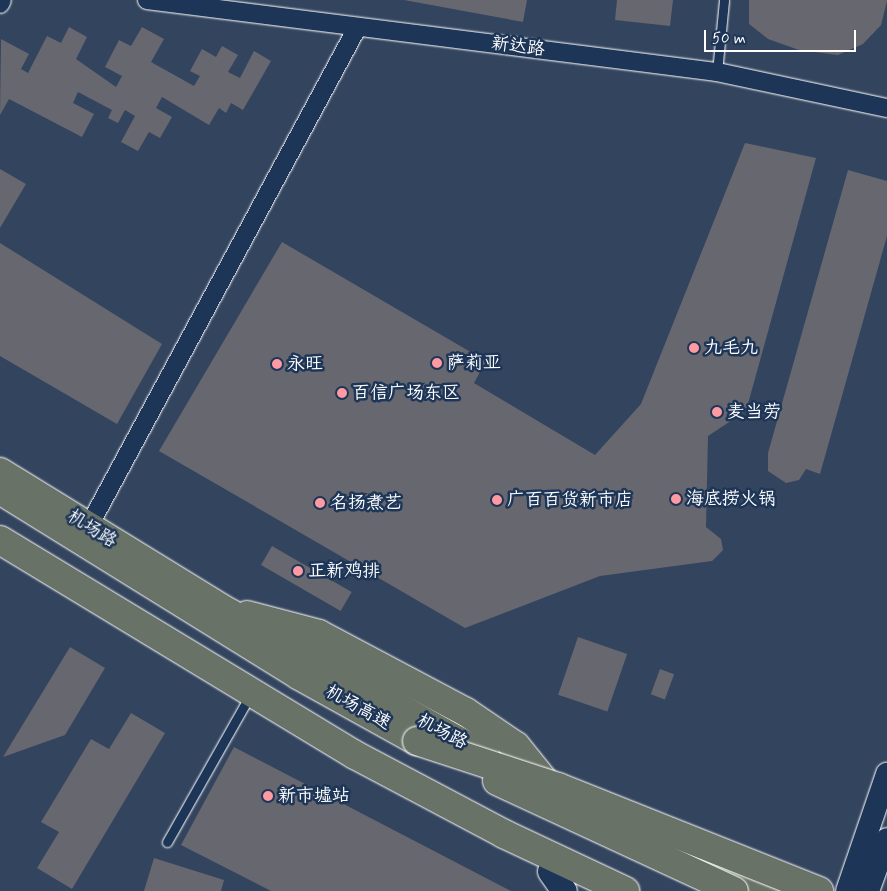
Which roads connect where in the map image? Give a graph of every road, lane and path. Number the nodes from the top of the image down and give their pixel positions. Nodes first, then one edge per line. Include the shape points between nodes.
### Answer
1 (2, 0) edge
2 (147, 0) edge
3 (724, 0) edge
4 (0, 4) edge
5 (357, 28) junction
6 (717, 72) junction
7 (887, 108) edge
8 (0, 472) edge
9 (0, 490) edge
10 (89, 526) junction
11 (0, 540) edge
12 (0, 553) edge
13 (245, 704) junction
14 (417, 741) junction
15 (887, 774) edge
16 (504, 834) junction
17 (887, 839) edge
18 (167, 842) dead end
19 (557, 881) edge
20 (595, 891) edge
21 (615, 891) edge
22 (625, 891) edge
23 (734, 891) edge
24 (769, 891) edge
25 (819, 891) edge
26 (847, 891) edge
27 (868, 891) edge

1 - 4 street
2 - 5 street, 新达路
3 - 6 lane
5 - 6 street, 新达路
5 - 10 street
6 - 7 street, 新达路
8 - 10 highway, 机场路
9 - 14 highway, 机场高速 via 298,674
10 - 24 highway, 机场路 via 228,612 319,634 466,712 516,746 553,792
11 - 16 highway via 355,755
12 - 13 highway
13 - 18 lane
13 - 19 highway
14 - 23 highway, 机场高速, bridge via 602,833
14 - 25 highway, bridge via 558,787
15 - 26 street
16 - 21 highway
16 - 22 highway
17 - 27 street
19 - 20 highway

